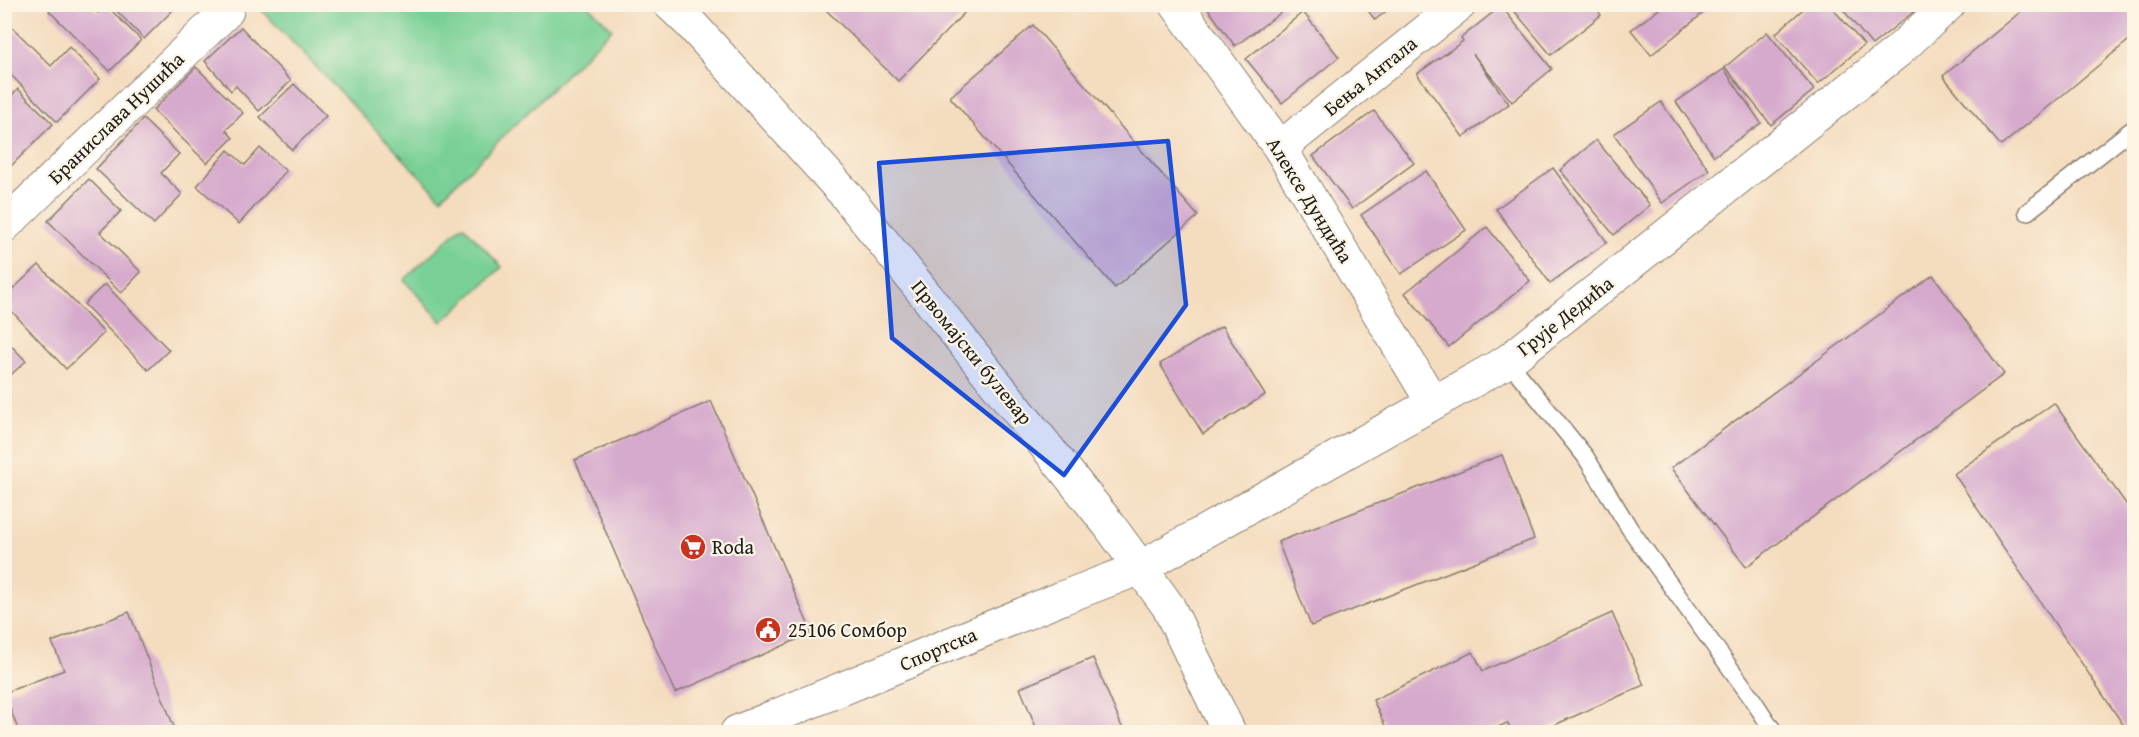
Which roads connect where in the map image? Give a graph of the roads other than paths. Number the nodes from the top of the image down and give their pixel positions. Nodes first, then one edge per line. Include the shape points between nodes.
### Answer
1 (669, 4) edge
2 (1176, 4) edge
3 (1460, 4) edge
4 (1949, 4) edge
5 (227, 11) dead end
6 (2134, 128) edge
7 (1280, 148) junction
8 (2027, 212) dead end
9 (4, 225) edge
10 (1508, 361) junction
11 (1433, 403) junction
12 (1140, 568) junction
13 (737, 732) edge
14 (1229, 732) edge
15 (1774, 732) edge

1 - 12 street, Првомајски булевар via 845,194 1020,411
2 - 7 street, Алексе Дундића
3 - 7 street, Бења Антала
4 - 10 street, Грује Дедића via 1898,51
5 - 9 street, Бранислава Нушића
6 - 8 lane
7 - 11 street, Алексе Дундића
10 - 11 street, Грује Дедића
10 - 15 lane via 1585,456 1630,529
11 - 12 street, Грује Дедића
12 - 13 street, Спортска
12 - 14 street, Првомајски булевар via 1168,606

